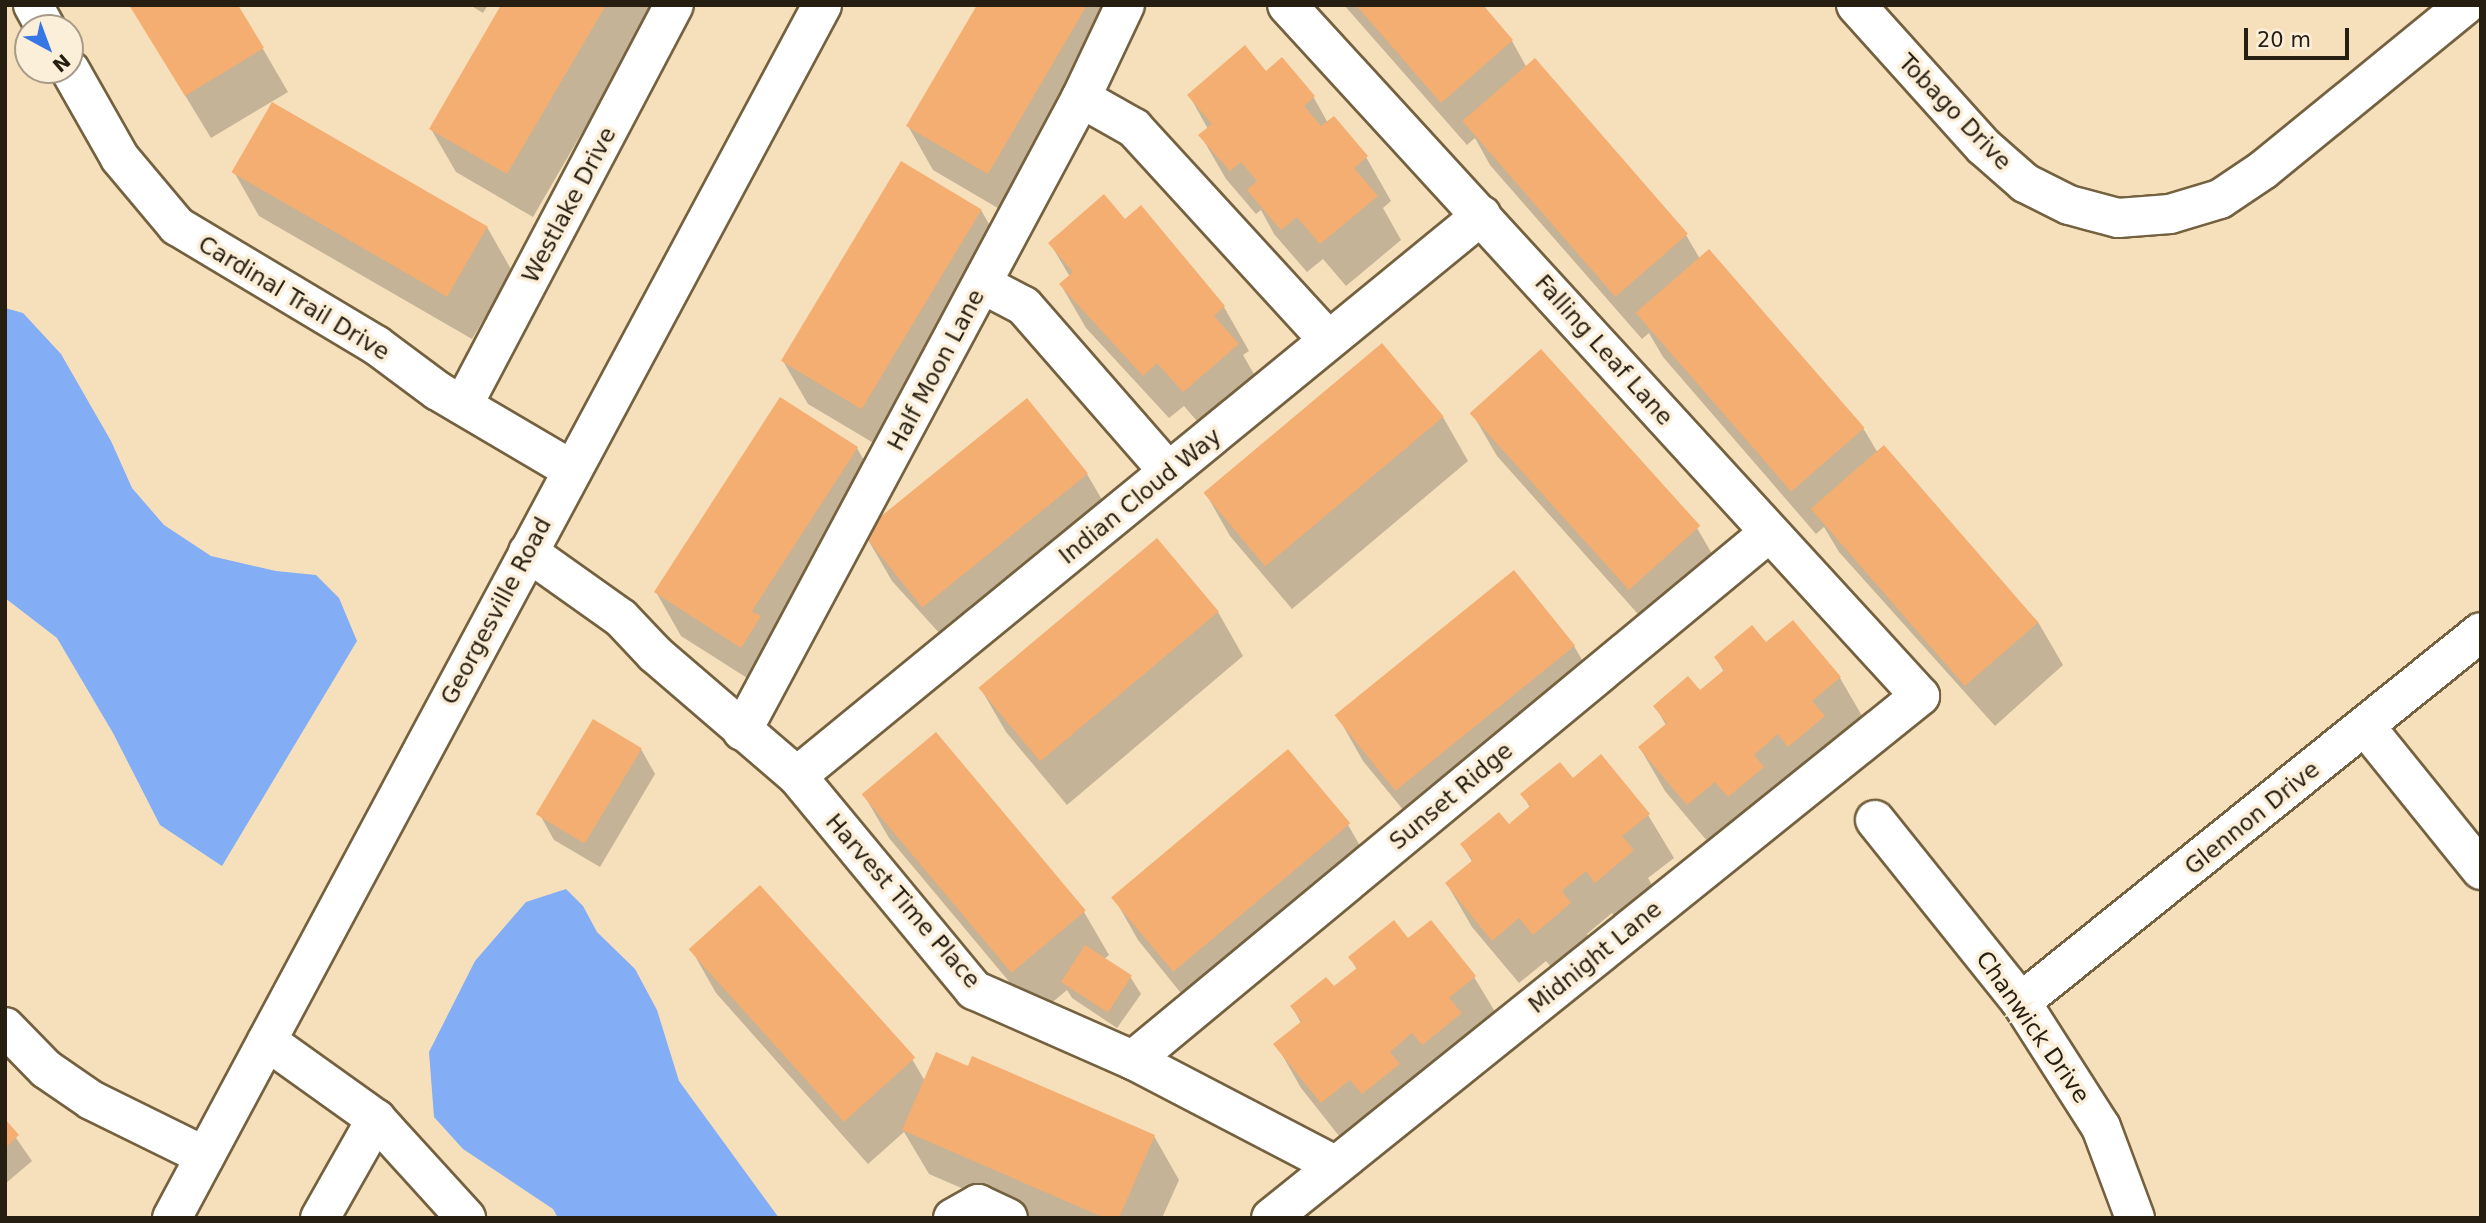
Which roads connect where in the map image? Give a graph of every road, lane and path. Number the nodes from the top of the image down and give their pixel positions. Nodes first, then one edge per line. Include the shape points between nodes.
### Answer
1 (674, 5) edge
2 (822, 5) edge
3 (1125, 5) edge
4 (1287, 5) edge
5 (1856, 5) edge
6 (2465, 5) edge
7 (78, 84) edge
8 (1081, 98) junction
9 (1482, 215) junction
10 (982, 284) junction
11 (1328, 340) junction
12 (463, 405) junction
13 (572, 470) junction
14 (1169, 472) junction
15 (1769, 533) junction
16 (528, 552) junction
17 (2481, 632) edge
18 (1920, 696) joint
19 (2365, 726) junction
20 (742, 731) junction
21 (797, 776) junction
22 (1875, 820) dead end
23 (2481, 870) edge
24 (2021, 1002) junction
25 (5, 1027) edge
26 (267, 1041) junction
27 (1133, 1060) junction
28 (376, 1119) junction
29 (205, 1156) junction
30 (1335, 1165) junction
31 (172, 1218) edge
32 (320, 1218) edge
33 (466, 1218) edge
34 (953, 1218) edge
35 (1008, 1218) edge
36 (1271, 1218) edge
37 (2135, 1218) edge

1 - 12 street, Westlake Drive
2 - 13 street, Georgesville Road
3 - 8 street, Half Moon Lane
4 - 9 street, Falling Leaf Lane
5 - 6 street, Tobago Drive via 1984,147 2025,183 2069,205 2118,218 2171,214 2220,199 2263,170
7 - 12 street, Cardinal Trail Drive via 120,158 177,226 376,345
8 - 10 street, Half Moon Lane
8 - 11 street via 1134,128
9 - 11 street, Indian Cloud Way
9 - 15 street, Falling Leaf Lane
10 - 14 street via 1024,306
10 - 20 street, Half Moon Lane
11 - 14 street, Indian Cloud Way
12 - 13 street, Cardinal Trail Drive
13 - 16 street, Georgesville Road
14 - 21 street, Indian Cloud Way
15 - 18 street, Falling Leaf Lane
15 - 27 street, Sunset Ridge
16 - 20 street, Harvest Time Place via 621,618
16 - 26 street, Georgesville Road
17 - 19 street, Glennon Drive
18 - 30 street, Midnight Lane
19 - 23 street
19 - 24 street, Glennon Drive
20 - 21 street, Harvest Time Place
21 - 27 street, Harvest Time Place via 974,990
22 - 24 street, Chanwick Drive
24 - 37 street, Chanwick Drive via 2101,1127
25 - 29 street via 46,1069 91,1100
26 - 28 street
26 - 29 street, Georgesville Road
27 - 30 street, Harvest Time Place
28 - 32 street
28 - 33 street
29 - 31 street, Georgesville Road
30 - 36 street, Midnight Lane
34 - 35 street via 978,1204

